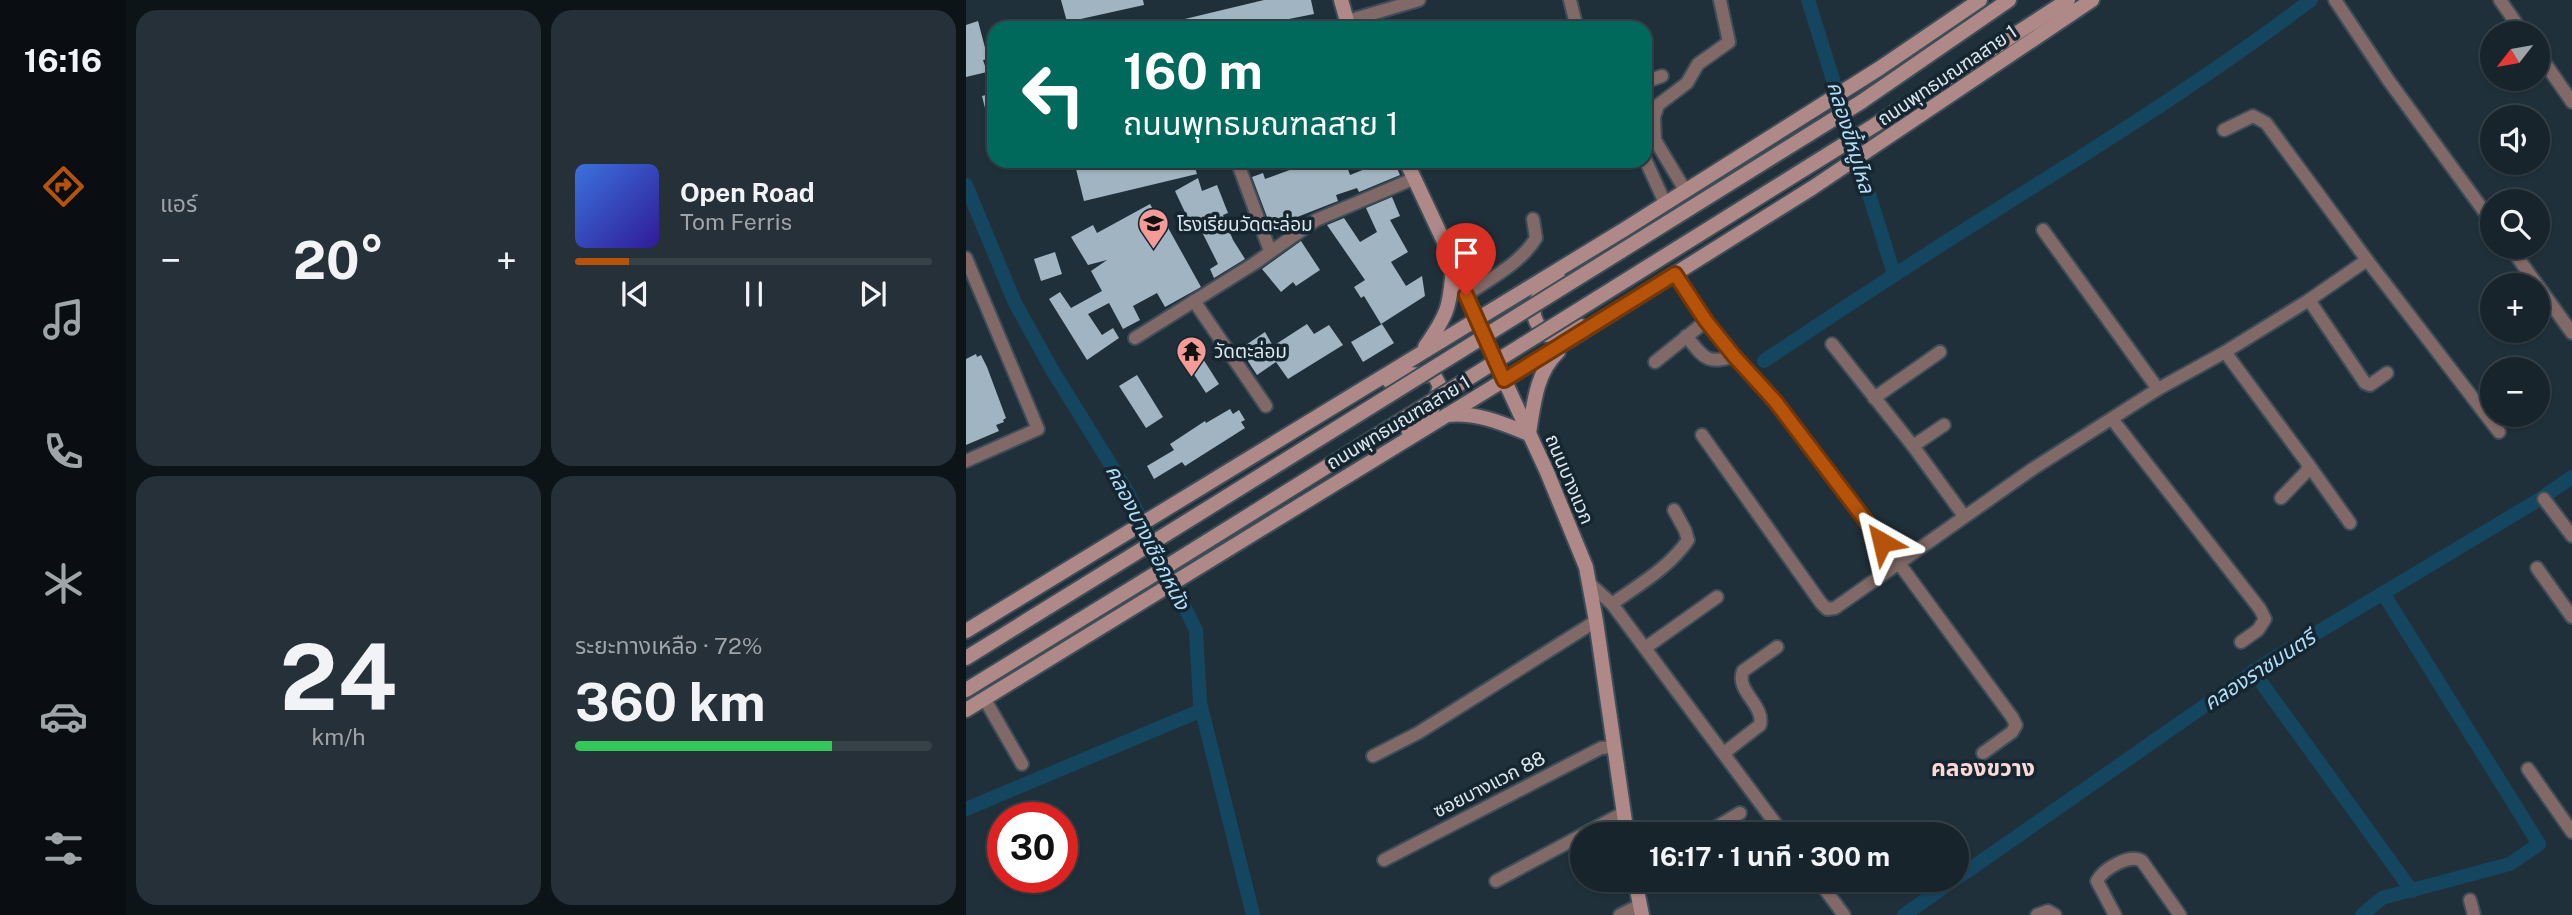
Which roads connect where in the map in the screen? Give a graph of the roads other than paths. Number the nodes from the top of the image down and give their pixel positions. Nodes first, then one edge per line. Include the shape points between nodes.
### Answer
1 (1341, 0) edge
2 (1419, 0) edge
3 (1570, 0) edge
4 (1720, 0) edge
5 (1980, 0) edge
6 (2009, 0) edge
7 (2068, 0) edge
8 (2092, 0) edge
9 (2335, 0) edge
10 (2500, 0) edge
11 (1347, 21) edge
12 (1357, 21) edge
13 (1575, 21) edge
14 (2515, 21) edge
15 (2550, 70) edge
16 (1662, 76) dead end
17 (1652, 80) edge
18 (2572, 102) edge
19 (2224, 131) dead end
20 (1240, 168) edge
21 (1409, 168) edge
22 (1649, 168) edge
23 (1413, 179) junction
24 (1685, 190) junction
25 (1665, 203) junction
26 (2480, 206) edge
27 (1533, 219) dead end
28 (2043, 230) dead end
29 (1270, 251) junction
30 (1584, 253) junction
31 (966, 258) edge
32 (2519, 259) edge
33 (2367, 260) junction
34 (1453, 261) junction
35 (1675, 274) junction
36 (1466, 295) junction
37 (2309, 300) junction
38 (1194, 301) junction
39 (1612, 314) junction
40 (1476, 319) junction
41 (1706, 321) junction
42 (2572, 334) edge
43 (1686, 336) junction
44 (1135, 338) dead end
45 (1571, 339) junction
46 (1832, 344) dead end
47 (1422, 351) junction
48 (1940, 352) dead end
49 (2225, 352) junction
50 (1734, 356) junction
51 (1655, 362) dead end
52 (2387, 373) dead end
53 (1504, 380) junction
54 (2158, 389) junction
55 (1874, 398) junction
56 (1266, 406) dead end
57 (1324, 412) junction
58 (1445, 415) junction
59 (2112, 419) junction
60 (1944, 425) dead end
61 (2499, 432) dead end
62 (1529, 434) junction
63 (1702, 435) dead end
64 (1913, 446) junction
65 (1380, 455) junction
66 (966, 461) edge
67 (2308, 464) junction
68 (2281, 498) dead end
69 (2544, 499) dead end
70 (1674, 510) dead end
71 (1964, 516) junction
72 (2350, 523) dead end
73 (2572, 536) edge
74 (1898, 562) junction
75 (2537, 568) dead end
76 (1590, 584) junction
77 (1717, 597) dead end
78 (1612, 604) junction
79 (2572, 617) edge
80 (1596, 621) junction
81 (966, 631) edge
82 (2241, 642) dead end
83 (1777, 647) dead end
84 (1645, 648) junction
85 (966, 658) edge
86 (966, 690) edge
87 (984, 698) junction
88 (966, 710) edge
89 (1613, 747) junction
90 (1724, 753) junction
91 (1983, 753) dead end
92 (1373, 756) dead end
93 (1022, 764) dead end
94 (2528, 769) dead end
95 (1623, 813) junction
96 (1740, 813) dead end
97 (1624, 822) edge
98 (1725, 822) edge
99 (1774, 822) edge
100 (2572, 832) edge
101 (1384, 860) dead end
102 (1496, 881) dead end
103 (1637, 892) edge
104 (1827, 892) edge
105 (2469, 900) dead end
106 (1641, 910) edge
107 (1620, 915) edge
108 (1844, 915) edge
109 (2037, 915) edge
110 (2055, 915) edge
111 (2115, 915) edge
112 (2180, 915) edge
113 (2474, 915) edge

1 - 11 main road
2 - 12 street
3 - 13 street
4 - 24 street via 1729,42 1698,64 1688,83 1658,105 1654,117 1655,140
5 - 24 main road
6 - 85 main road, ถนนพุทธมณฑลสาย 1, bridge via 1861,102
7 - 86 main road, ถนนพุทธมณฑลสาย 1, bridge via 1875,125
8 - 35 main road, ถนนพุทธมณฑลสาย 1 via 1896,133
9 - 26 street
10 - 14 street
15 - 18 street
16 - 17 street
19 - 33 street via 2253,116 2266,123
20 - 29 street
21 - 23 main road, ถนนบางแวก
22 - 25 street
23 - 29 street via 1316,220
23 - 34 main road, ถนนบางแวก
24 - 25 main road
25 - 30 main road
27 - 36 street via 1536,238 1531,246
28 - 54 street
29 - 38 street
30 - 39 main road via 1536,296 1535,324 1546,335 1559,334
30 - 40 main road
31 - 66 street via 1038,429
32 - 42 street
33 - 37 street
33 - 61 street
34 - 36 main road, ถนนบางแวก
34 - 47 main road via 1446,316
35 - 39 main road, ถนนพุทธมณฑลสาย 1
35 - 41 street
36 - 40 main road, ถนนบางแวก
37 - 49 street
37 - 52 street via 2365,383 2370,385
38 - 44 street
38 - 56 street
39 - 45 main road, ถนนพุทธมณฑลสาย 1
40 - 47 main road
40 - 53 main road, ถนนบางแวก
41 - 43 street
41 - 50 street
43 - 50 street via 1710,361
43 - 51 street
45 - 53 main road, ถนนพุทธมณฑลสาย 1
45 - 62 main road via 1547,362 1539,379
46 - 55 street
47 - 57 main road
48 - 55 street
49 - 54 street
49 - 67 street
50 - 74 street via 1775,401
53 - 58 main road, ถนนพุทธมณฑลสาย 1
53 - 62 main road, ถนนบางแวก
54 - 59 street
55 - 64 street
57 - 65 main road via 1405,374 1434,375 1440,386 1433,408
57 - 81 main road
58 - 62 main road via 1483,417
58 - 65 main road, ถนนพุทธมณฑลสาย 1
59 - 71 street
59 - 82 street via 2260,609 2265,619
60 - 64 street
62 - 76 main road, ถนนบางแวก
63 - 74 street via 1827,609 1835,608
64 - 71 street
65 - 87 main road, ถนนพุทธมณฑลสาย 1
67 - 68 street via 2307,471
67 - 72 street
69 - 73 street
70 - 78 street via 1688,540 1672,560
71 - 74 street
74 - 91 street via 2016,725
75 - 79 street
76 - 78 street
76 - 80 main road, ถนนบางแวก
77 - 84 street
78 - 84 street
80 - 89 main road, ถนนบางแวก
80 - 92 street via 1418,733
83 - 90 street via 1743,671 1741,683 1760,714 1760,725
84 - 90 street
87 - 88 main road, ถนนพุทธมณฑลสาย 1
87 - 93 street
89 - 95 main road, ถนนบางแวก
89 - 101 street, ซอยบางแวก 88 via 1601,748
90 - 99 street
94 - 100 street
95 - 97 main road, ถนนบางแวก
95 - 102 street
96 - 98 street
103 - 106 main road
104 - 108 street
105 - 113 street
106 - 107 street
109 - 110 street via 2048,911
111 - 112 street via 2097,881 2129,858 2142,862

